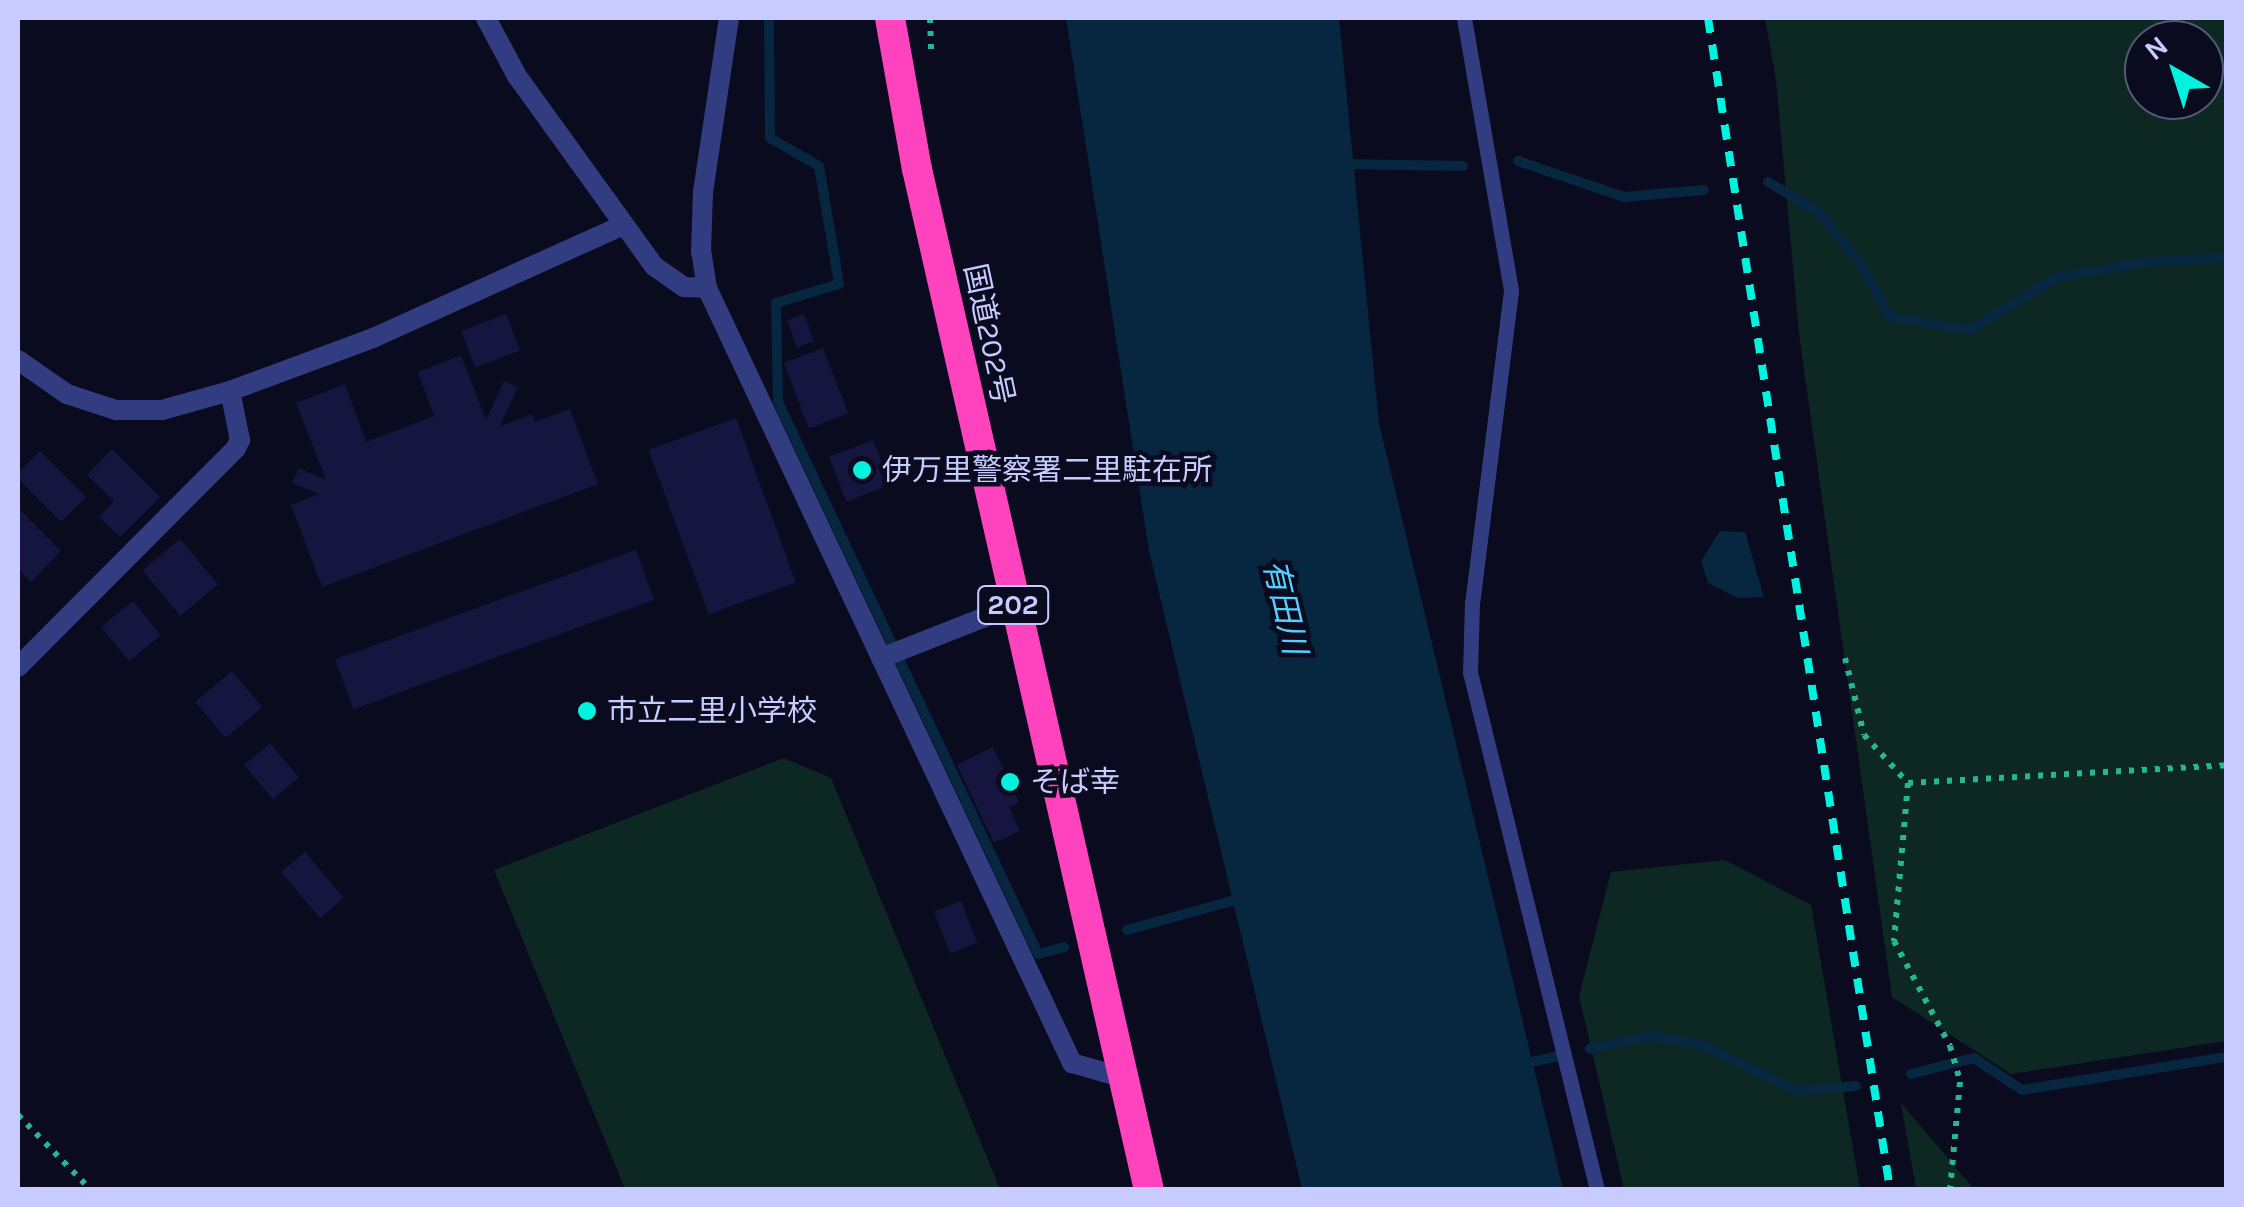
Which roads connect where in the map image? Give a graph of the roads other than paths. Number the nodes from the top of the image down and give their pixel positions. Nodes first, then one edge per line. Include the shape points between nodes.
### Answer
1 (486, 18) edge
2 (729, 18) edge
3 (890, 18) edge
4 (1464, 18) edge
5 (621, 226) junction
6 (707, 288) junction
7 (18, 360) edge
8 (230, 391) junction
9 (1013, 606) junction
10 (881, 658) junction
11 (18, 667) edge
12 (1124, 1078) junction
13 (1148, 1190) edge
14 (1597, 1190) edge

1 - 5 street via 517,76
2 - 6 street via 703,192
3 - 9 highway, 国道202号 / 202
4 - 14 lane via 1511,290 1472,602 1470,672
5 - 6 street via 654,266 684,287
5 - 8 street via 373,338
6 - 10 street
7 - 8 street via 67,394 116,410 162,410
8 - 11 street via 236,448
9 - 10 street
9 - 12 highway, 国道202号 / 202
10 - 12 street via 1072,1063
12 - 13 highway, 国道202号 / 202

